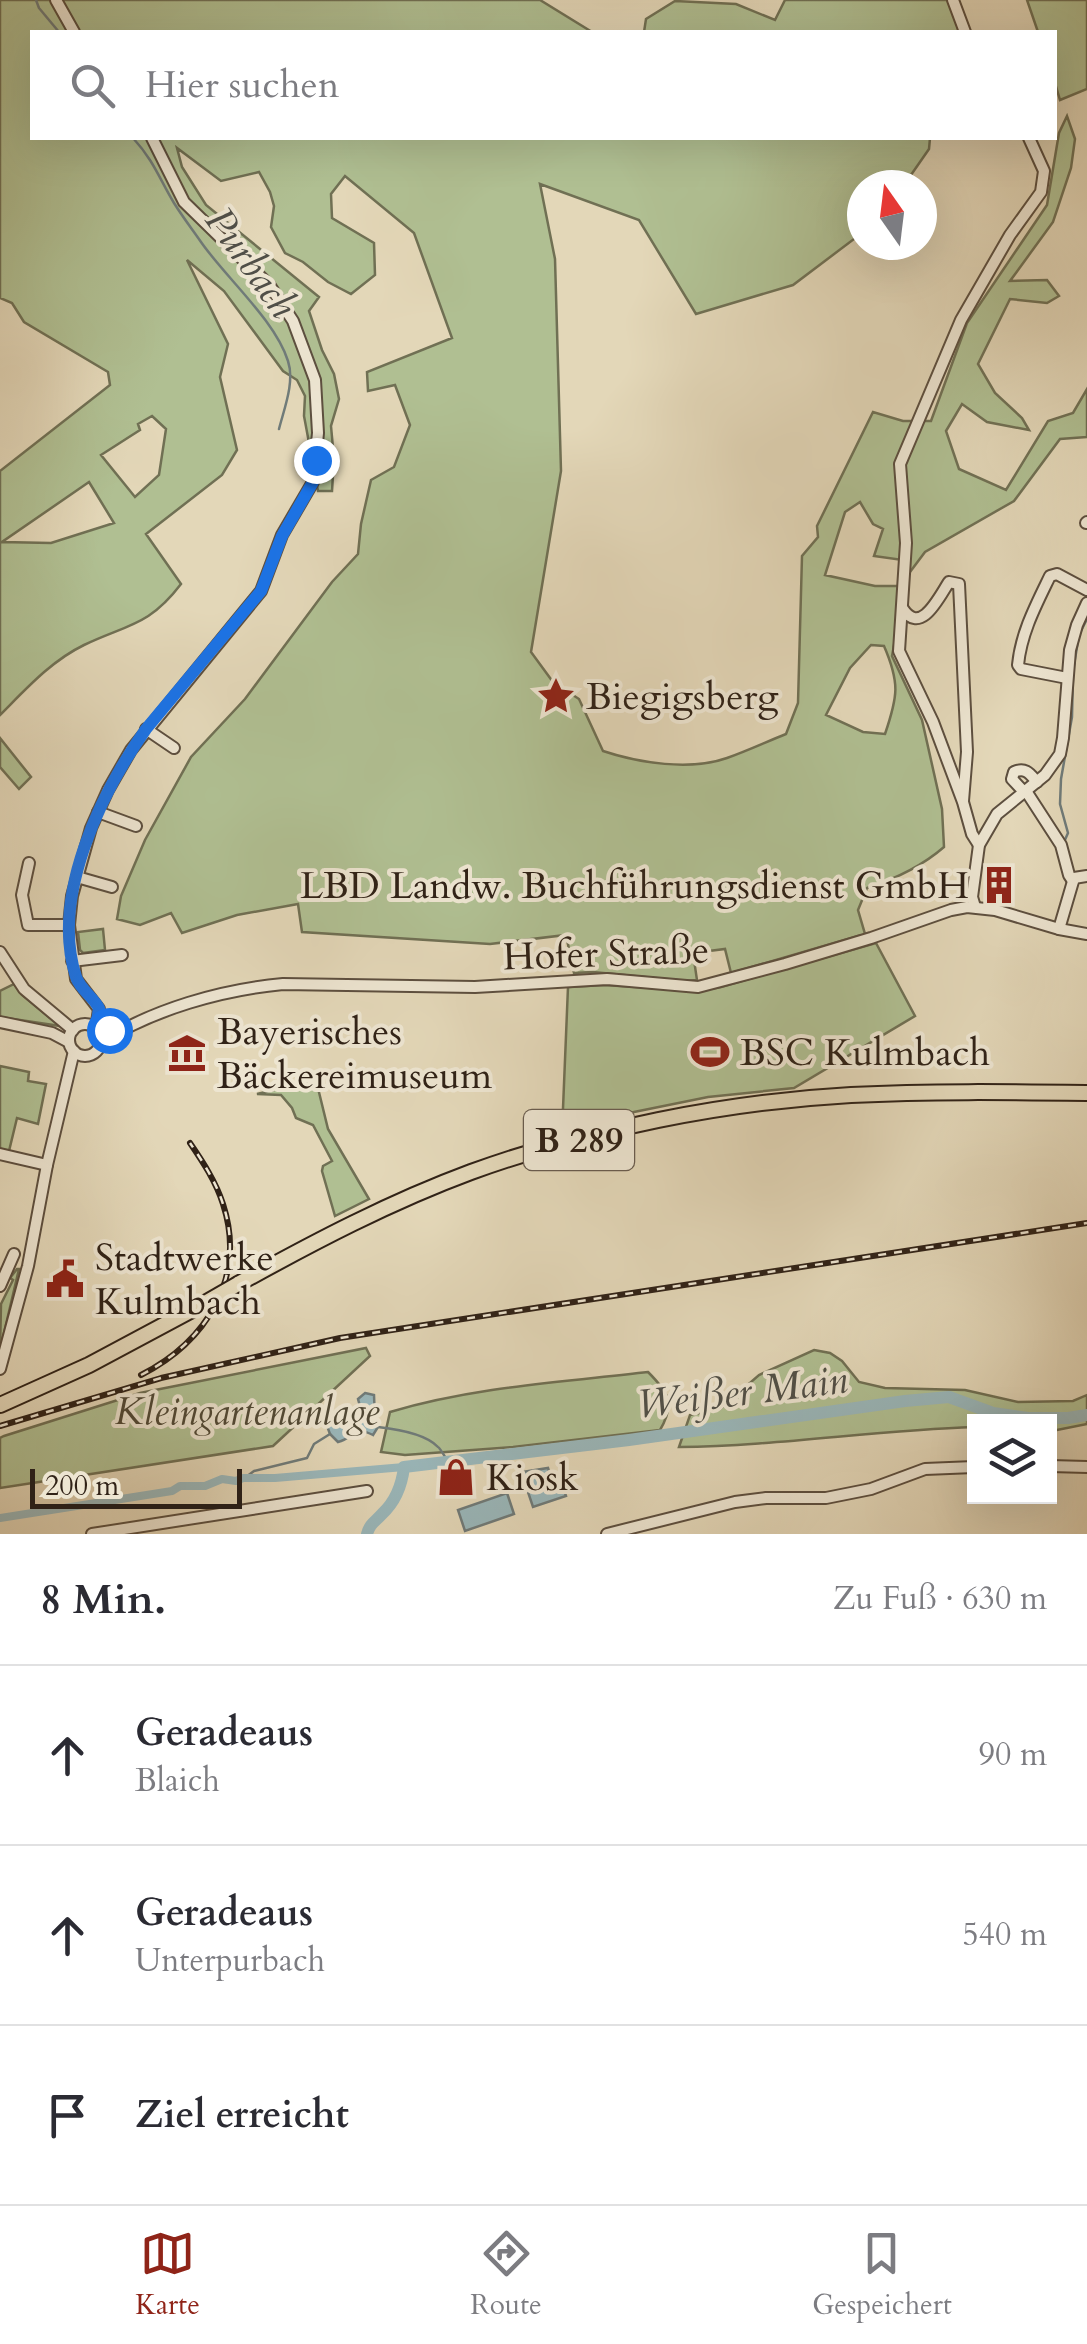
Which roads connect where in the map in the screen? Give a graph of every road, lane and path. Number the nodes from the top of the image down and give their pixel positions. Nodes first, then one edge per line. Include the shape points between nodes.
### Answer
1 (56, 0) edge
2 (952, 0) edge
3 (73, 30) edge
4 (964, 30) edge
5 (153, 140) edge
6 (1031, 140) edge
7 (1087, 590) edge
8 (1087, 603) edge
9 (902, 608) junction
10 (1067, 678) junction
11 (146, 729) junction
12 (174, 748) dead end
13 (1037, 782) junction
14 (1025, 791) junction
15 (1012, 800) junction
16 (963, 802) junction
17 (1034, 806) junction
18 (98, 812) junction
19 (136, 826) dead end
20 (979, 844) junction
21 (29, 863) dead end
22 (77, 877) junction
23 (1078, 878) edge
24 (112, 887) dead end
25 (975, 907) junction
26 (69, 925) junction
27 (1059, 928) junction
28 (1087, 934) edge
29 (0, 952) edge
30 (122, 954) dead end
31 (72, 961) junction
32 (0, 1022) edge
33 (96, 1032) junction
34 (75, 1042) junction
35 (1087, 1092) edge
36 (0, 1154) edge
37 (48, 1165) junction
38 (0, 1250) edge
39 (14, 1254) junction
40 (30, 1257) junction
41 (0, 1286) edge
42 (0, 1369) edge
43 (0, 1405) edge
44 (967, 1466) edge
45 (1057, 1466) edge
46 (1087, 1467) edge
47 (368, 1491) dead end
48 (92, 1534) edge
49 (607, 1534) edge

1 - 3 street
2 - 4 street
5 - 11 street via 184,202 270,286 293,321 315,380 318,433 313,482 261,591
6 - 9 street via 1044,171 1041,192 960,320 900,464
7 - 10 street via 1050,576 1019,657 1021,669
8 - 10 street
9 - 16 street via 899,651
9 - 16 street via 914,620 924,616 948,582 959,584
10 - 13 street via 1060,754
11 - 12 street
11 - 18 street
13 - 14 street
13 - 14 street via 1028,771 1014,772 1012,779
14 - 15 street
14 - 17 street
15 - 17 street
15 - 20 street
16 - 20 street
17 - 23 street via 1061,845 1068,875
18 - 19 street
18 - 22 street
20 - 25 street
21 - 26 street via 22,896 28,925
22 - 24 street
22 - 26 street
23 - 27 street
25 - 27 street, Hofer Straße
25 - 33 street, Hofer Straße via 715,984 283,984 242,988 120,1030
26 - 31 street
27 - 28 street, Hofer Straße
29 - 34 street via 24,989
30 - 31 street
31 - 33 street via 92,998
32 - 34 street
33 - 34 street, Hofer Straße
33 - 34 street via 94,1053
34 - 37 street
35 - 43 highway, B 289, bridge via 846,1096 699,1114 518,1156 325,1237
36 - 37 street
37 - 40 street
38 - 39 street
39 - 40 street
39 - 41 street
40 - 42 street
44 - 49 street via 925,1468 826,1498 734,1502
45 - 46 street
47 - 48 street

